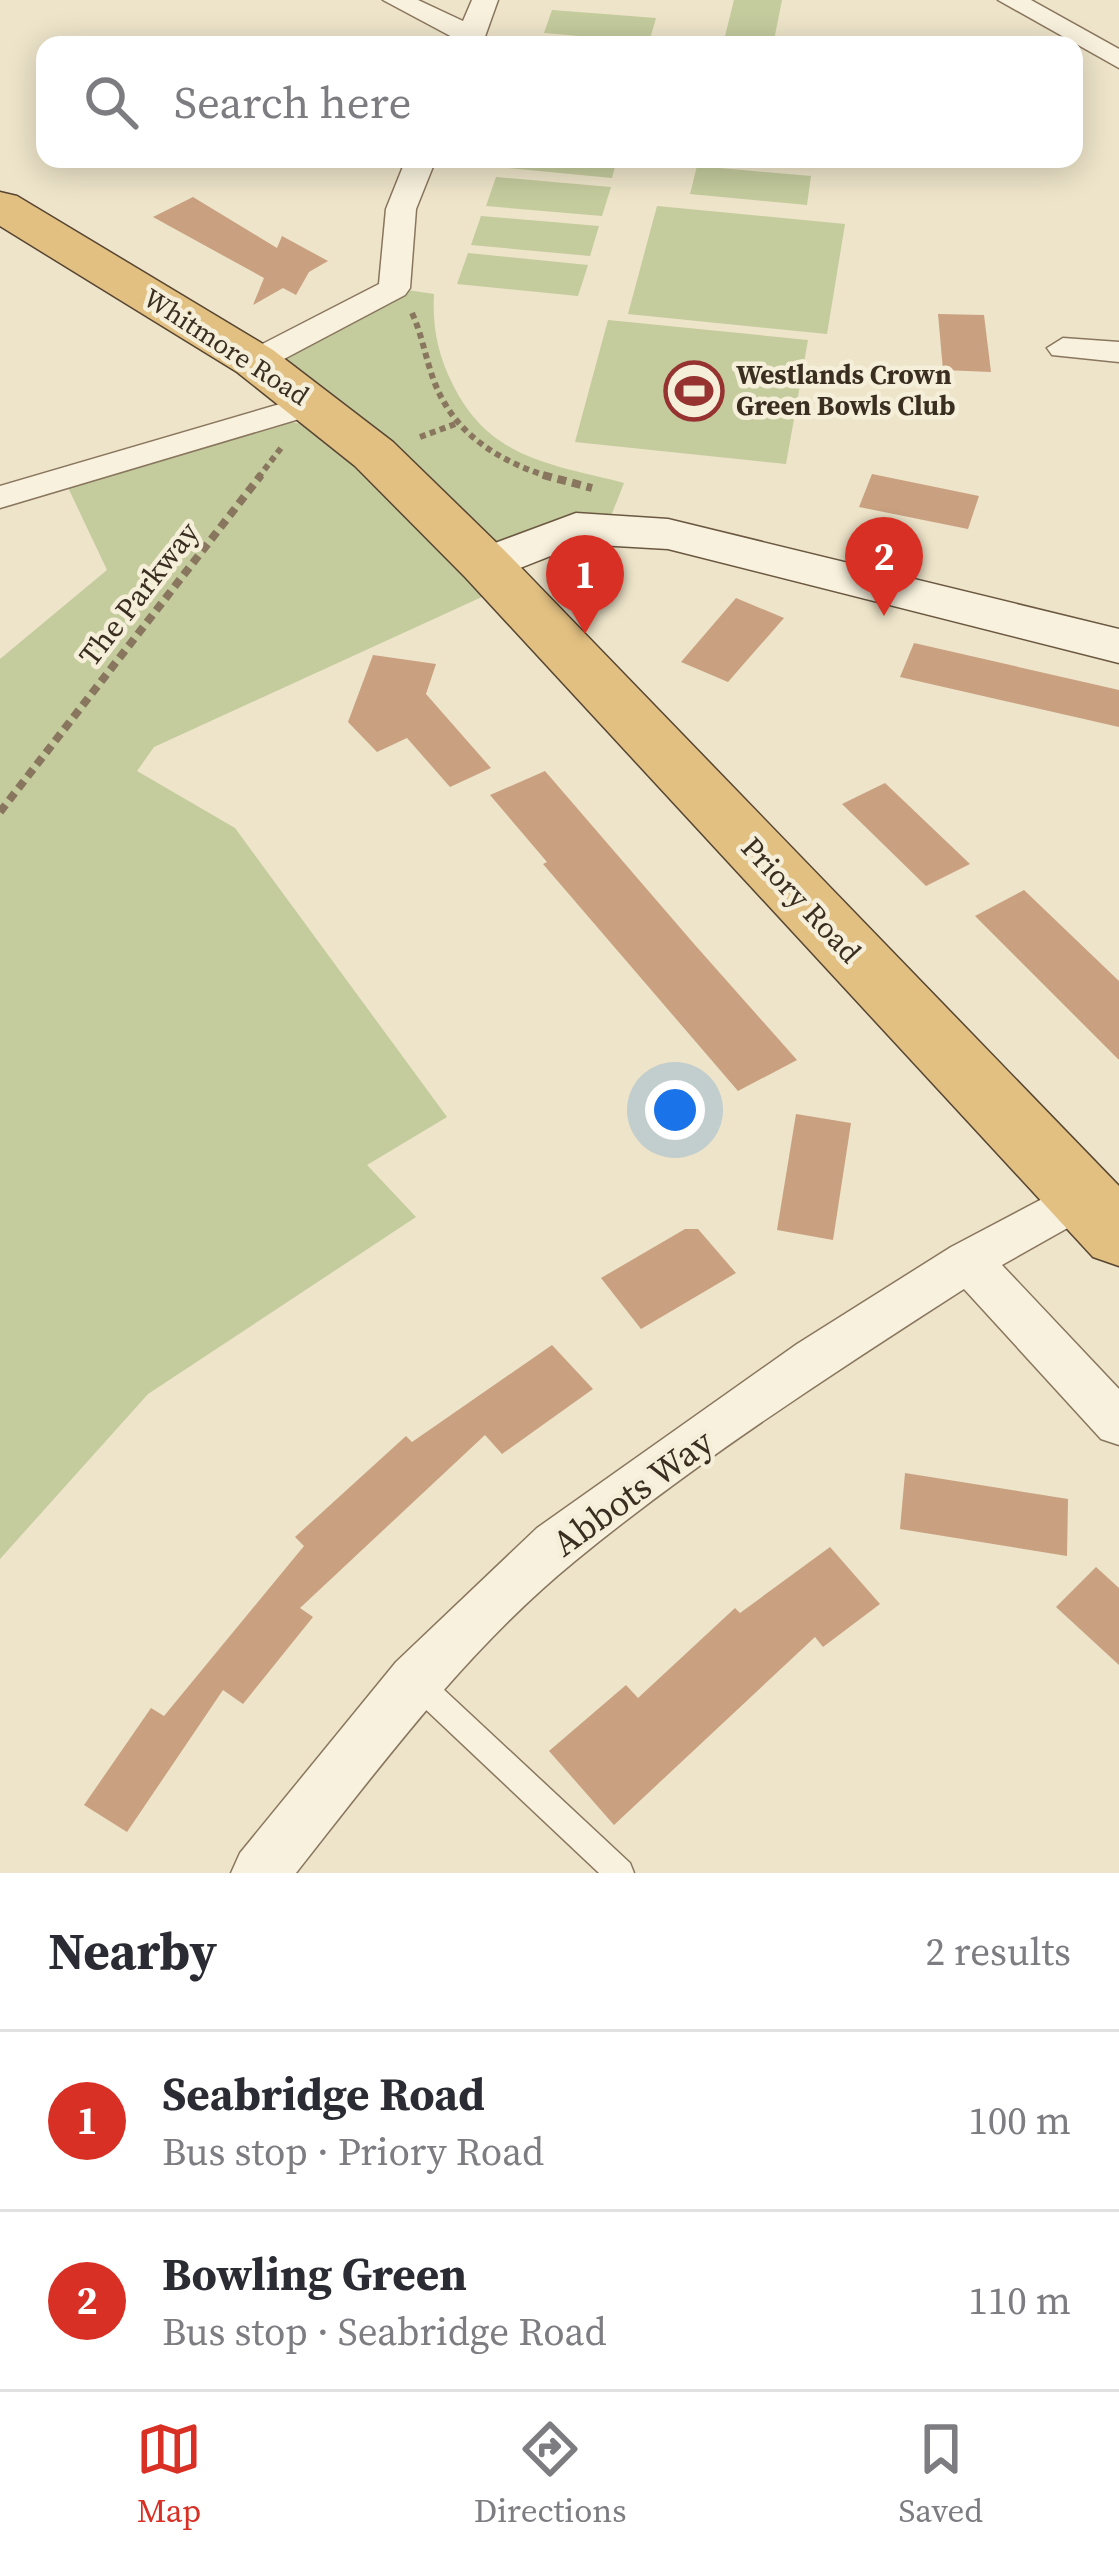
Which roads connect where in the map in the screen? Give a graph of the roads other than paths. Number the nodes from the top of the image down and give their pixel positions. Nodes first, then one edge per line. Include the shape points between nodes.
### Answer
1 (396, 0) edge
2 (485, 0) edge
3 (1011, 0) edge
4 (463, 36) edge
5 (472, 36) edge
6 (1076, 36) edge
7 (1083, 40) edge
8 (1119, 60) edge
9 (417, 168) edge
10 (0, 206) edge
11 (1064, 348) dead end
12 (1119, 352) edge
13 (255, 361) junction
14 (314, 404) junction
15 (0, 497) edge
16 (485, 564) junction
17 (1119, 646) edge
18 (1099, 1216) edge
19 (968, 1261) junction
20 (1119, 1423) edge
21 (416, 1682) junction
22 (260, 1873) edge
23 (620, 1873) edge

1 - 4 street
2 - 5 street
3 - 6 street
7 - 8 street
9 - 13 street via 400,209 394,287
10 - 13 highway, Whitmore Road
11 - 12 street
13 - 14 highway, Whitmore Road
14 - 15 street
14 - 16 highway, Whitmore Road
16 - 17 main road via 576,527 668,534
16 - 18 highway, Priory Road
18 - 19 street, Abbots Way
19 - 20 street
19 - 21 street, Abbots Way via 814,1359 555,1545
21 - 22 street, Abbots Way
21 - 23 lane

